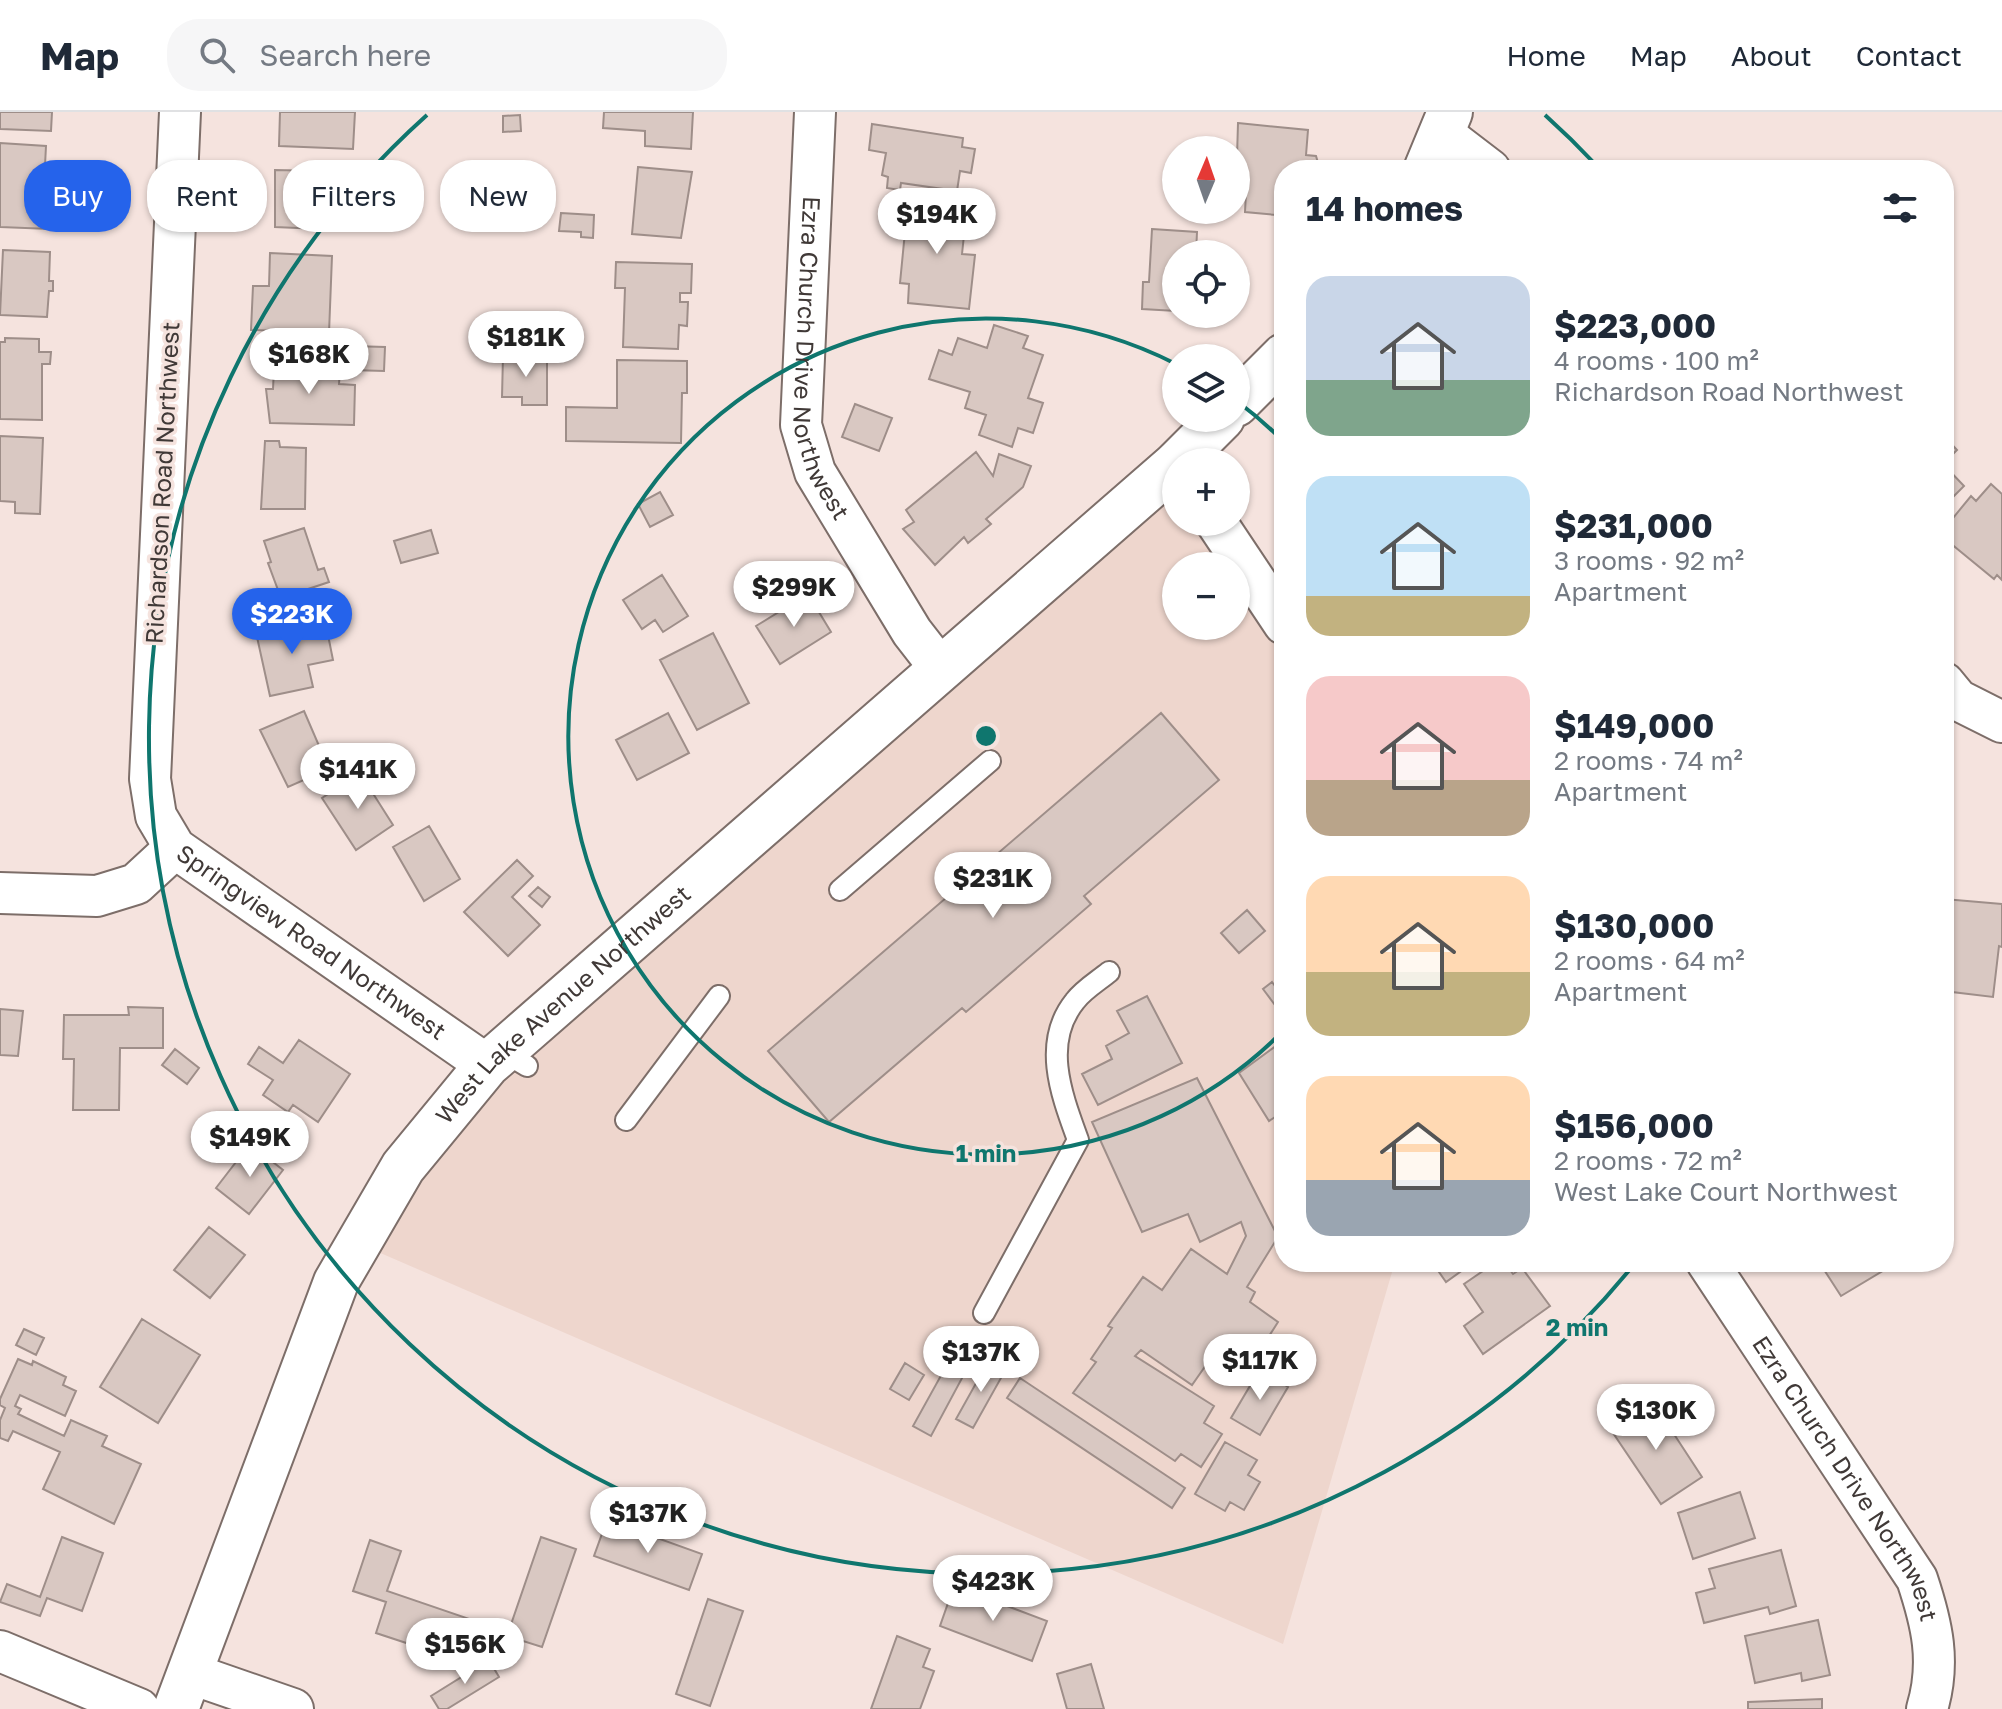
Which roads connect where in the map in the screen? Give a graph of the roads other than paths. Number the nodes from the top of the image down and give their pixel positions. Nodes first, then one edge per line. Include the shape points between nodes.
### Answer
1 (180, 112) edge
2 (815, 112) edge
3 (1439, 139) edge
4 (1474, 160) edge
5 (1274, 366) edge
6 (1250, 390) edge
7 (1208, 432) edge
8 (1192, 448) edge
9 (1162, 476) edge
10 (1225, 536) edge
11 (1274, 609) edge
12 (940, 668) junction
13 (1954, 695) edge
14 (2002, 722) edge
15 (990, 761) dead end
16 (175, 848) junction
17 (840, 890) dead end
18 (0, 893) edge
19 (1109, 972) dead end
20 (719, 996) dead end
21 (505, 1060) junction
22 (626, 1120) dead end
23 (1714, 1272) edge
24 (984, 1313) dead end
25 (0, 1651) edge
26 (183, 1691) edge
27 (139, 1709) edge
28 (293, 1709) edge
29 (1927, 1709) edge

1 - 16 street, Richardson Road Northwest via 150,779 156,816
2 - 12 street, Ezra Church Drive Northwest via 801,425 815,472 912,632
3 - 4 street
5 - 6 street
7 - 8 street, West Lake Avenue Northwest
9 - 12 street, West Lake Avenue Northwest
10 - 11 street
12 - 21 street, West Lake Avenue Northwest
13 - 14 street
15 - 17 lane
16 - 18 street, Springview Road Northwest via 136,884 97,896
16 - 21 street, Springview Road Northwest
19 - 24 lane via 1075,999 1056,1049 1058,1078 1078,1140
20 - 22 lane
21 - 26 street, West Lake Avenue Northwest via 403,1167 336,1282
23 - 29 street, Ezra Church Drive Northwest via 1917,1579 1934,1629 1935,1681
25 - 27 street
26 - 28 street

